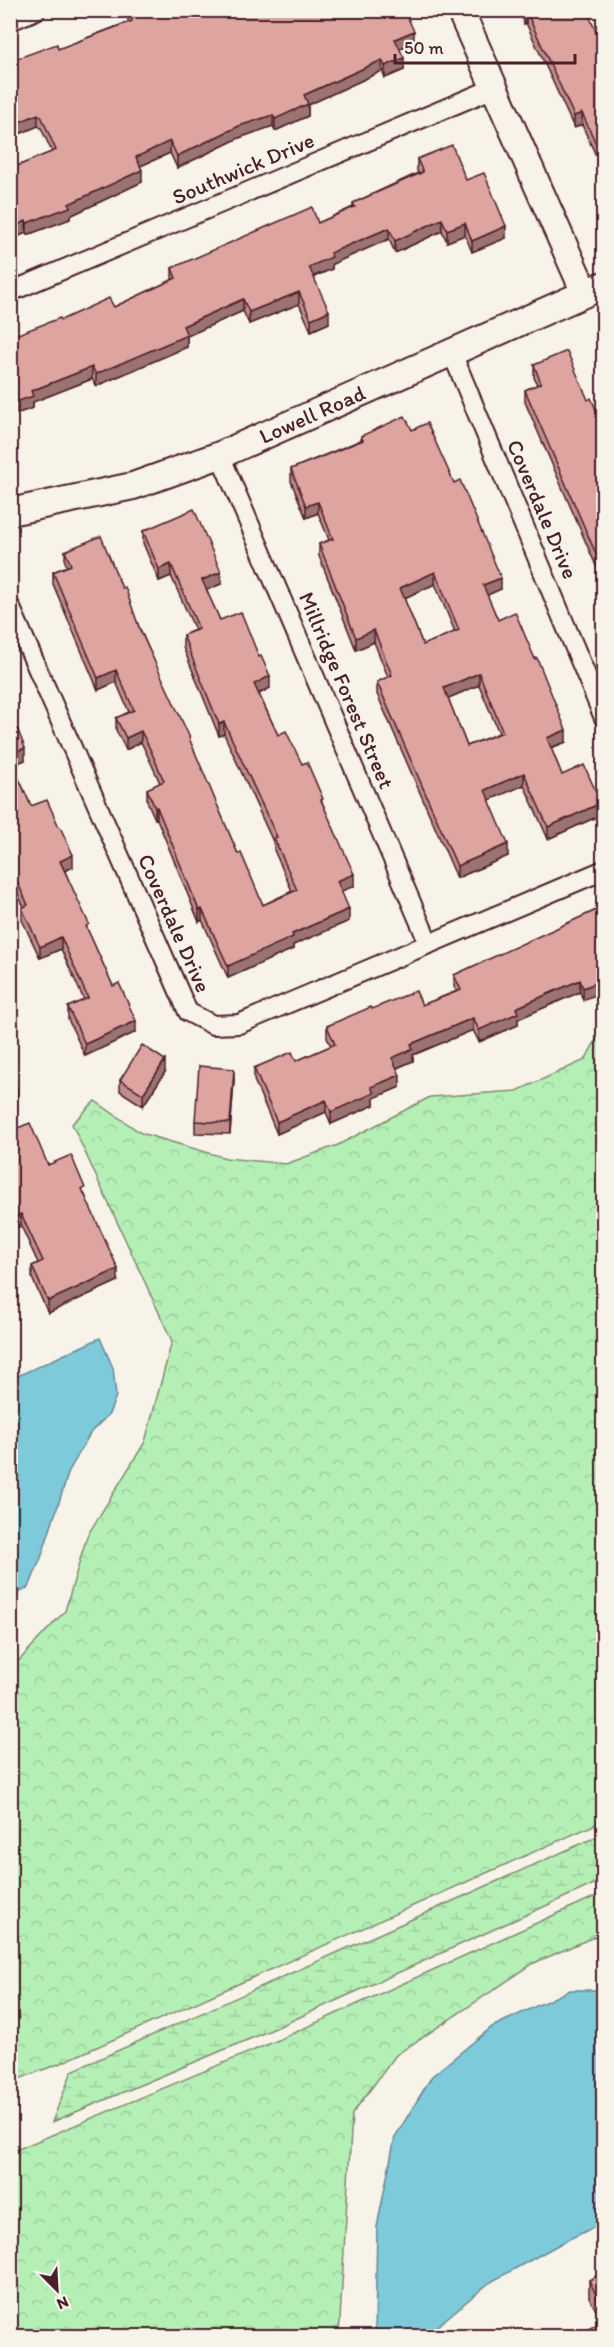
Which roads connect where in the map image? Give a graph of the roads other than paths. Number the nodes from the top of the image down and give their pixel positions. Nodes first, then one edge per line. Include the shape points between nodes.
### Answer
1 (36, 10) edge
2 (460, 10) edge
3 (10, 21) edge
4 (494, 88) junction
5 (594, 289) edge
6 (10, 292) edge
7 (452, 352) junction
8 (220, 455) junction
9 (10, 512) edge
10 (10, 606) edge
11 (603, 718) edge
12 (603, 870) edge
13 (429, 944) junction

1 - 3 street
2 - 4 street
4 - 5 street
4 - 6 street, Southwick Drive
5 - 7 street, Lowell Road
7 - 8 street, Lowell Road
7 - 11 street, Coverdale Drive
8 - 9 street, Lowell Road via 133,486
8 - 13 street, Millridge Forest Street
10 - 13 street, Coverdale Drive via 188,1012 213,1025 239,1024
12 - 13 street, Coverdale Drive

